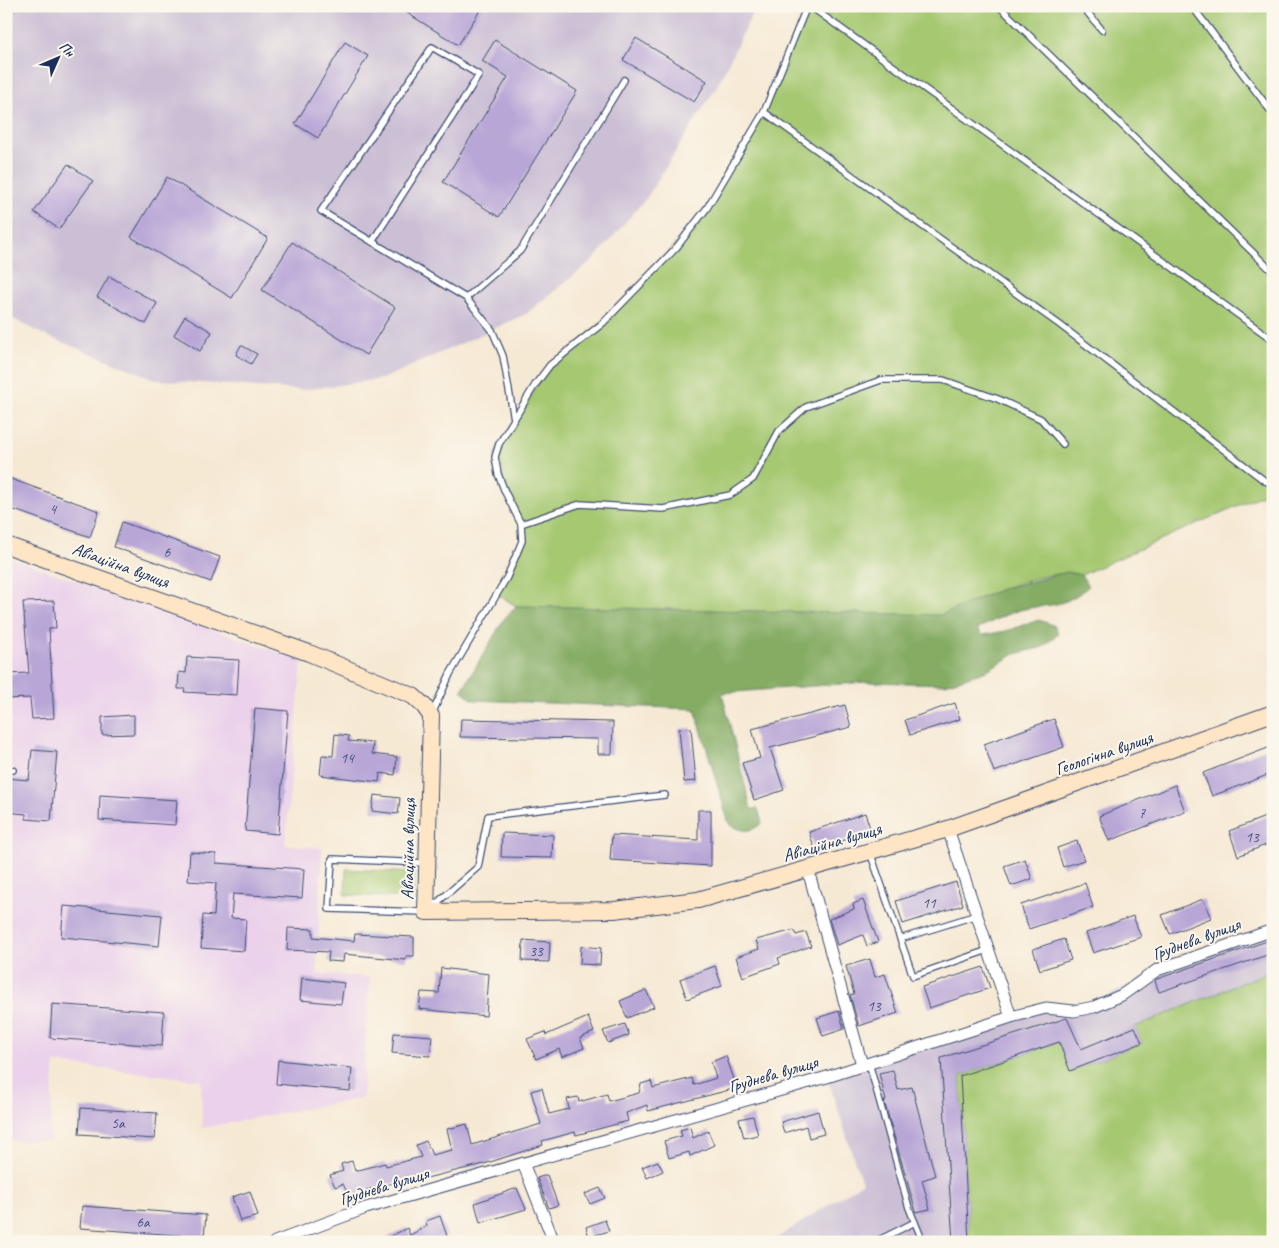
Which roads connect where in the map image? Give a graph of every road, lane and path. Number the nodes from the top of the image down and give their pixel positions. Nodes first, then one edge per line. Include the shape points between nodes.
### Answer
1 (809, 6) edge
2 (999, 6) edge
3 (1082, 6) edge
4 (1192, 6) edge
5 (1269, 6) edge
6 (1273, 11) edge
7 (1102, 30) dead end
8 (624, 80) dead end
9 (764, 112) junction
10 (1273, 114) edge
11 (372, 242) junction
12 (1273, 272) edge
13 (466, 298) junction
14 (1273, 340) edge
15 (514, 419) junction
16 (1063, 444) dead end
17 (1273, 482) edge
18 (521, 524) junction
19 (6, 545) edge
20 (1273, 713) edge
21 (431, 716) junction
22 (6, 769) edge
23 (13, 770) dead end
24 (665, 795) dead end
25 (948, 829) junction
26 (870, 852) junction
27 (427, 864) junction
28 (808, 870) junction
29 (426, 912) junction
30 (976, 915) junction
31 (1273, 930) edge
32 (900, 939) junction
33 (988, 950) junction
34 (1011, 1017) junction
35 (866, 1064) junction
36 (523, 1163) junction
37 (915, 1222) junction
38 (275, 1242) edge
39 (554, 1242) edge
40 (875, 1242) edge
41 (923, 1242) edge

1 - 9 lane
1 - 14 lane
2 - 12 lane
3 - 7 lane
4 - 10 lane
5 - 6 lane
8 - 13 lane via 520,251
9 - 15 lane via 707,208 676,248 603,323 550,365
9 - 17 lane via 1060,326 1265,481
11 - 11 lane via 321,212 432,47 479,75
11 - 13 lane
13 - 15 lane via 492,330 503,356
15 - 18 lane via 495,457 505,492
16 - 18 lane via 1042,419 998,399 943,380 881,380 806,406 779,431 753,479 730,495 663,509 580,504
18 - 21 lane via 522,541 507,577 450,674
19 - 21 street, Авіаційна вулиця via 309,653 412,696
20 - 25 street, Геологічна вулиця
21 - 27 street, Авіаційна вулиця
22 - 23 lane
24 - 29 lane via 488,816 478,867
25 - 26 street, Авіаційна вулиця
25 - 30 street
26 - 28 street, Авіаційна вулиця
26 - 32 lane
27 - 29 street, Авіаційна вулиця
27 - 29 lane via 332,859 329,909
28 - 29 street, Авіаційна вулиця via 698,900 614,910
28 - 35 street
30 - 32 lane
30 - 33 street
31 - 34 street, Груднева вулиця via 1157,970 1122,995 1094,1007 1074,1011 1046,1008
32 - 33 lane via 913,976
33 - 34 street
34 - 35 street, Груднева вулиця
35 - 36 street, Груднева вулиця
35 - 37 lane
36 - 38 street, Груднева вулиця via 366,1208
36 - 39 street
37 - 40 lane
37 - 41 lane

